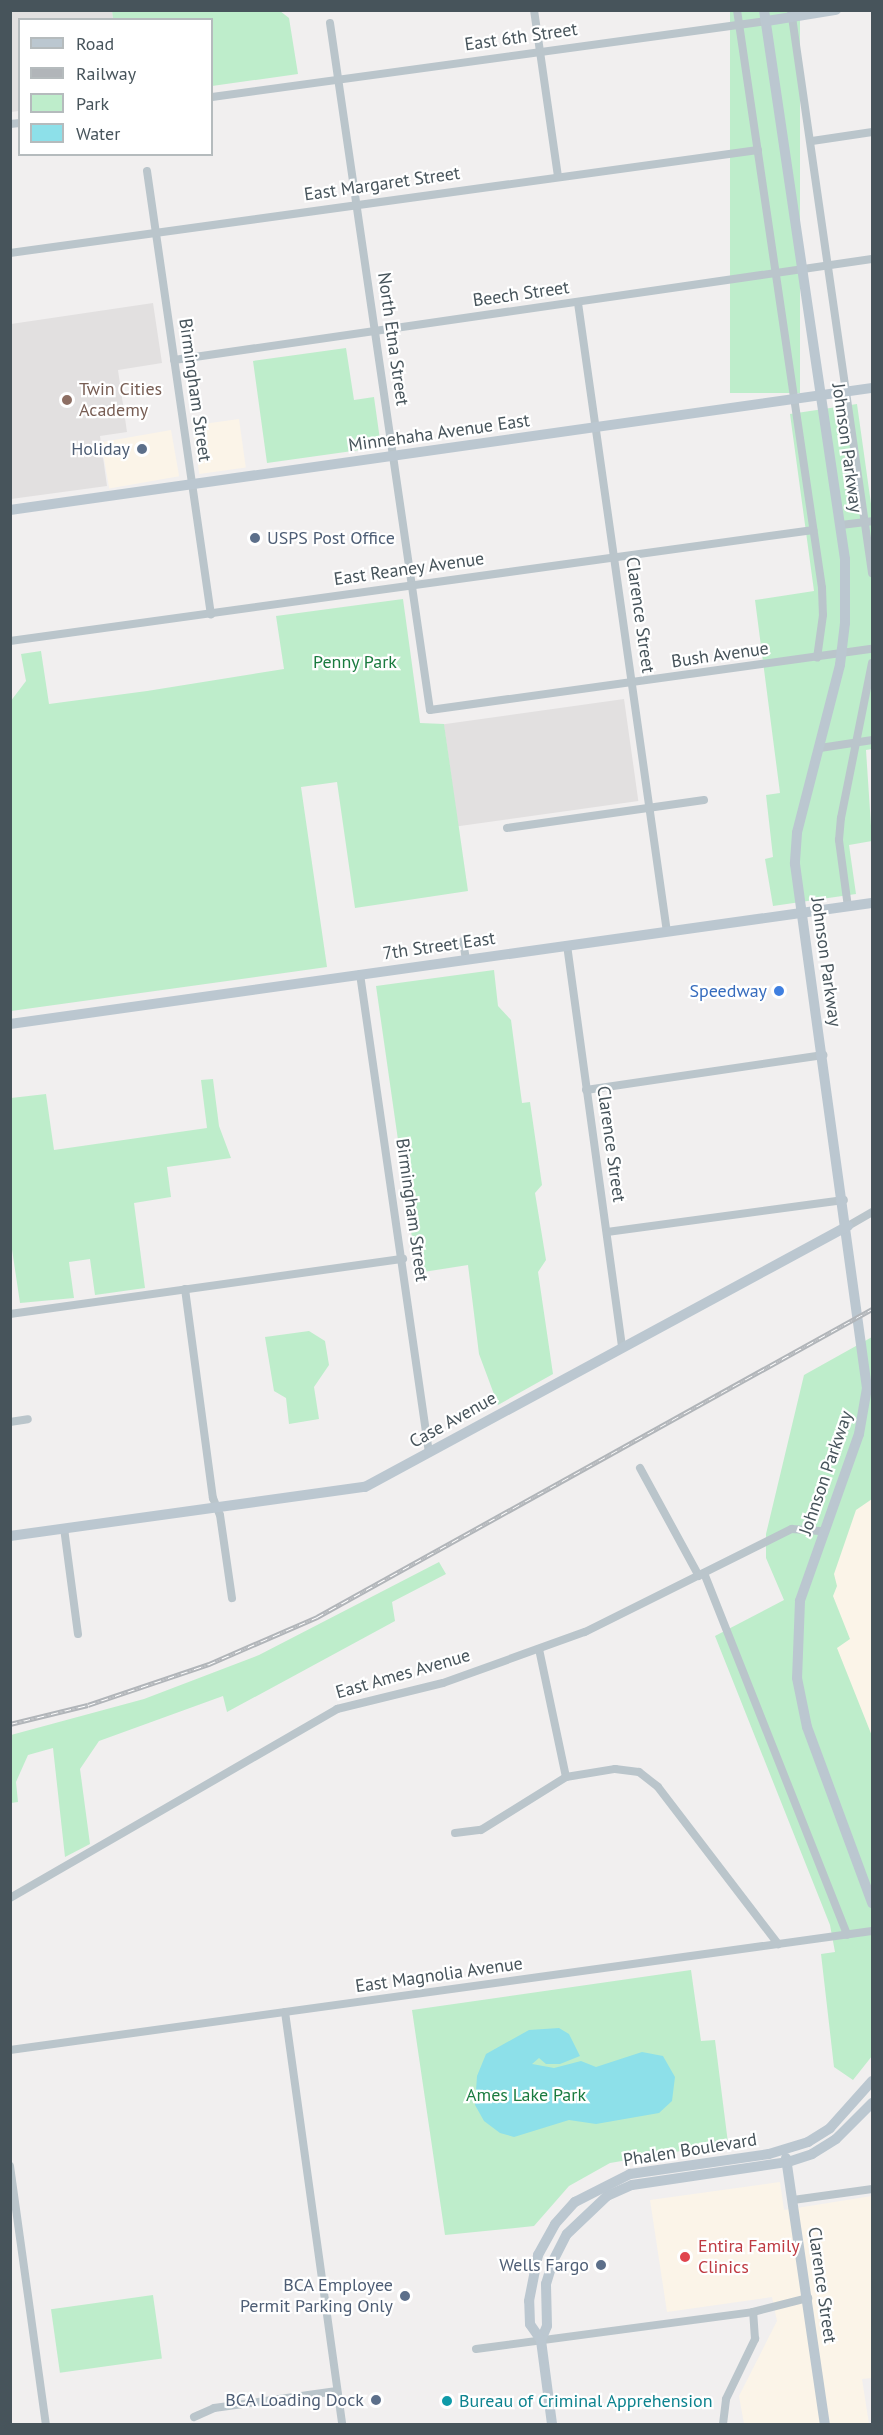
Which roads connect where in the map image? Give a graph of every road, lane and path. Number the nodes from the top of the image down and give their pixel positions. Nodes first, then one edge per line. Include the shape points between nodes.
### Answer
1 (534, 10) edge
2 (737, 10) edge
3 (836, 10) edge
4 (791, 14) edge
5 (766, 16) edge
6 (330, 23) dead end
7 (739, 24) junction
8 (540, 51) junction
9 (339, 79) junction
10 (213, 96) edge
11 (873, 132) edge
12 (812, 141) junction
13 (758, 150) junction
14 (147, 171) dead end
15 (558, 176) junction
16 (357, 204) junction
17 (155, 233) junction
18 (10, 254) edge
19 (873, 259) edge
20 (831, 265) junction
21 (804, 269) junction
22 (776, 273) junction
23 (578, 303) junction
24 (376, 332) junction
25 (174, 360) junction
26 (873, 388) edge
27 (849, 391) junction
28 (823, 395) junction
29 (795, 399) junction
30 (596, 427) junction
31 (393, 456) junction
32 (192, 484) junction
33 (10, 510) edge
34 (869, 521) edge
35 (841, 525) junction
36 (813, 530) junction
37 (615, 558) junction
38 (873, 573) edge
39 (412, 585) junction
40 (211, 614) junction
41 (10, 641) edge
42 (873, 650) edge
43 (842, 654) junction
44 (817, 658) junction
45 (873, 663) edge
46 (633, 685) junction
47 (430, 710) joint
48 (873, 740) edge
49 (856, 742) junction
50 (820, 747) junction
51 (704, 800) dead end
52 (650, 808) junction
53 (507, 828) dead end
54 (873, 903) edge
55 (848, 907) junction
56 (802, 914) junction
57 (667, 932) junction
58 (463, 941) dead end
59 (567, 945) junction
60 (466, 959) junction
61 (360, 974) junction
62 (10, 1024) edge
63 (823, 1055) junction
64 (586, 1090) junction
65 (844, 1200) junction
66 (873, 1212) edge
67 (848, 1226) junction
68 (607, 1232) junction
69 (403, 1259) junction
70 (185, 1289) junction
71 (10, 1314) edge
72 (622, 1347) junction
73 (28, 1419) dead end
74 (10, 1422) edge
75 (429, 1452) junction
76 (640, 1468) dead end
77 (216, 1507) junction
78 (64, 1528) junction
79 (823, 1531) junction
80 (10, 1536) edge
81 (702, 1575) junction
82 (232, 1598) dead end
83 (78, 1634) dead end
84 (539, 1649) junction
85 (566, 1777) junction
86 (455, 1833) dead end
87 (10, 1898) edge
88 (873, 1903) edge
89 (873, 1931) edge
90 (847, 1935) junction
91 (778, 1944) junction
92 (285, 2012) junction
93 (10, 2050) edge
94 (873, 2082) edge
95 (873, 2103) edge
96 (785, 2151) junction
97 (788, 2162) junction
98 (10, 2166) edge
99 (873, 2189) edge
100 (793, 2200) junction
101 (808, 2298) junction
102 (753, 2312) junction
103 (540, 2340) junction
104 (476, 2349) dead end
105 (337, 2391) junction
106 (194, 2417) dead end
107 (46, 2424) edge
108 (342, 2424) edge
109 (552, 2424) edge
110 (723, 2424) edge
111 (825, 2424) edge

1 - 8 street
2 - 7 street
3 - 4 street, East 6th Street
4 - 5 street, East 6th Street
4 - 12 street, Johnson Parkway
5 - 7 street, East 6th Street
5 - 21 street, Johnson Parkway
6 - 9 street, North Etna Street
7 - 8 street, East 6th Street
7 - 13 street
8 - 9 street, East 6th Street
8 - 15 street
9 - 10 street, East 6th Street
9 - 16 street, North Etna Street
11 - 12 street
12 - 20 street, Johnson Parkway
13 - 15 street, East Margaret Street
13 - 22 street
14 - 17 street, Birmingham Street
15 - 16 street, East Margaret Street
16 - 17 street, East Margaret Street
16 - 24 street, North Etna Street
17 - 18 street, East Margaret Street
17 - 25 street, Birmingham Street
19 - 20 street, Beech Street
20 - 21 street, Beech Street
20 - 27 street, Johnson Parkway
21 - 22 street, Beech Street
21 - 28 street, Johnson Parkway
22 - 23 street, Beech Street
22 - 29 street
23 - 24 street, Beech Street
23 - 30 street, Clarence Street
24 - 25 street, Beech Street
24 - 31 street, North Etna Street
25 - 32 street, Birmingham Street
26 - 27 street, Minnehaha Avenue East
27 - 28 street, Minnehaha Avenue East
27 - 34 street, Johnson Parkway
28 - 29 street, Minnehaha Avenue East
28 - 35 street, Johnson Parkway
29 - 30 street, Minnehaha Avenue East
29 - 36 street
30 - 31 street, Minnehaha Avenue East
30 - 37 street, Clarence Street
31 - 32 street, Minnehaha Avenue East
31 - 39 street, North Etna Street
32 - 33 street, Minnehaha Avenue East
32 - 40 street, Birmingham Street
34 - 35 street
34 - 38 street, Johnson Parkway
35 - 43 street, Johnson Parkway via 846,581
36 - 37 street, East Reaney Avenue
36 - 44 street via 823,615
37 - 39 street, East Reaney Avenue
37 - 46 street, Clarence Street
39 - 40 street, East Reaney Avenue
39 - 47 street, North Etna Street
40 - 41 street, East Reaney Avenue
42 - 43 street, Bush Avenue
43 - 44 street, Bush Avenue
43 - 50 street, Johnson Parkway
44 - 46 street, Bush Avenue
45 - 49 street, Johnson Parkway
46 - 47 street, Bush Avenue
46 - 52 street, Clarence Street
48 - 49 street
49 - 50 street
49 - 55 street, Johnson Parkway via 839,840
50 - 56 street, Johnson Parkway via 797,833 795,864
51 - 52 street
52 - 53 street
52 - 57 street, Clarence Street
54 - 55 street, 7th Street East
55 - 56 street, 7th Street East
56 - 57 street, 7th Street East
56 - 63 street, Johnson Parkway
57 - 59 street, 7th Street East
58 - 60 street
59 - 60 street, 7th Street East
59 - 64 street, Clarence Street
60 - 61 street, 7th Street East
61 - 62 street, 7th Street East
61 - 69 street, Birmingham Street
63 - 64 street
63 - 65 street, Johnson Parkway
64 - 68 street, Clarence Street
65 - 67 street, Johnson Parkway
65 - 68 street
66 - 67 street, Case Avenue
67 - 72 street, Case Avenue
67 - 79 street, Johnson Parkway via 867,1388 859,1434
68 - 72 street, Clarence Street
69 - 70 street
69 - 75 street, Birmingham Street
70 - 71 street
70 - 77 street
72 - 75 street, Case Avenue
73 - 74 street
75 - 77 street, Case Avenue via 365,1487
76 - 81 street
77 - 78 street, Case Avenue
77 - 82 street
78 - 80 street, Case Avenue
78 - 83 street
79 - 81 street, East Ames Avenue via 792,1529
79 - 88 street, Johnson Parkway via 800,1601 797,1678 807,1726
81 - 84 street, East Ames Avenue via 585,1632
81 - 90 street
84 - 85 street
84 - 87 street, East Ames Avenue via 443,1683 337,1709
85 - 86 street via 481,1830
85 - 91 street via 621,1768 647,1776
89 - 90 street, East Magnolia Avenue
90 - 91 street, East Magnolia Avenue
91 - 92 street, East Magnolia Avenue
92 - 93 street, East Magnolia Avenue
92 - 105 street
94 - 96 street, Phalen Boulevard via 830,2128
95 - 97 street, Phalen Boulevard via 836,2139 812,2154
96 - 97 street, Clarence Street
96 - 103 street, Phalen Boulevard via 630,2174 575,2202 555,2224 535,2263 530,2324
97 - 100 street, Clarence Street
97 - 103 street, Phalen Boulevard via 632,2185 607,2196 567,2234 553,2261 546,2284 547,2326
98 - 107 street
99 - 100 street
100 - 101 street, Clarence Street
101 - 102 street
101 - 111 street, Clarence Street
102 - 103 street
102 - 110 street via 755,2339 726,2399
103 - 104 street
103 - 109 street, Phalen Boulevard
105 - 106 street via 213,2408
105 - 108 street

